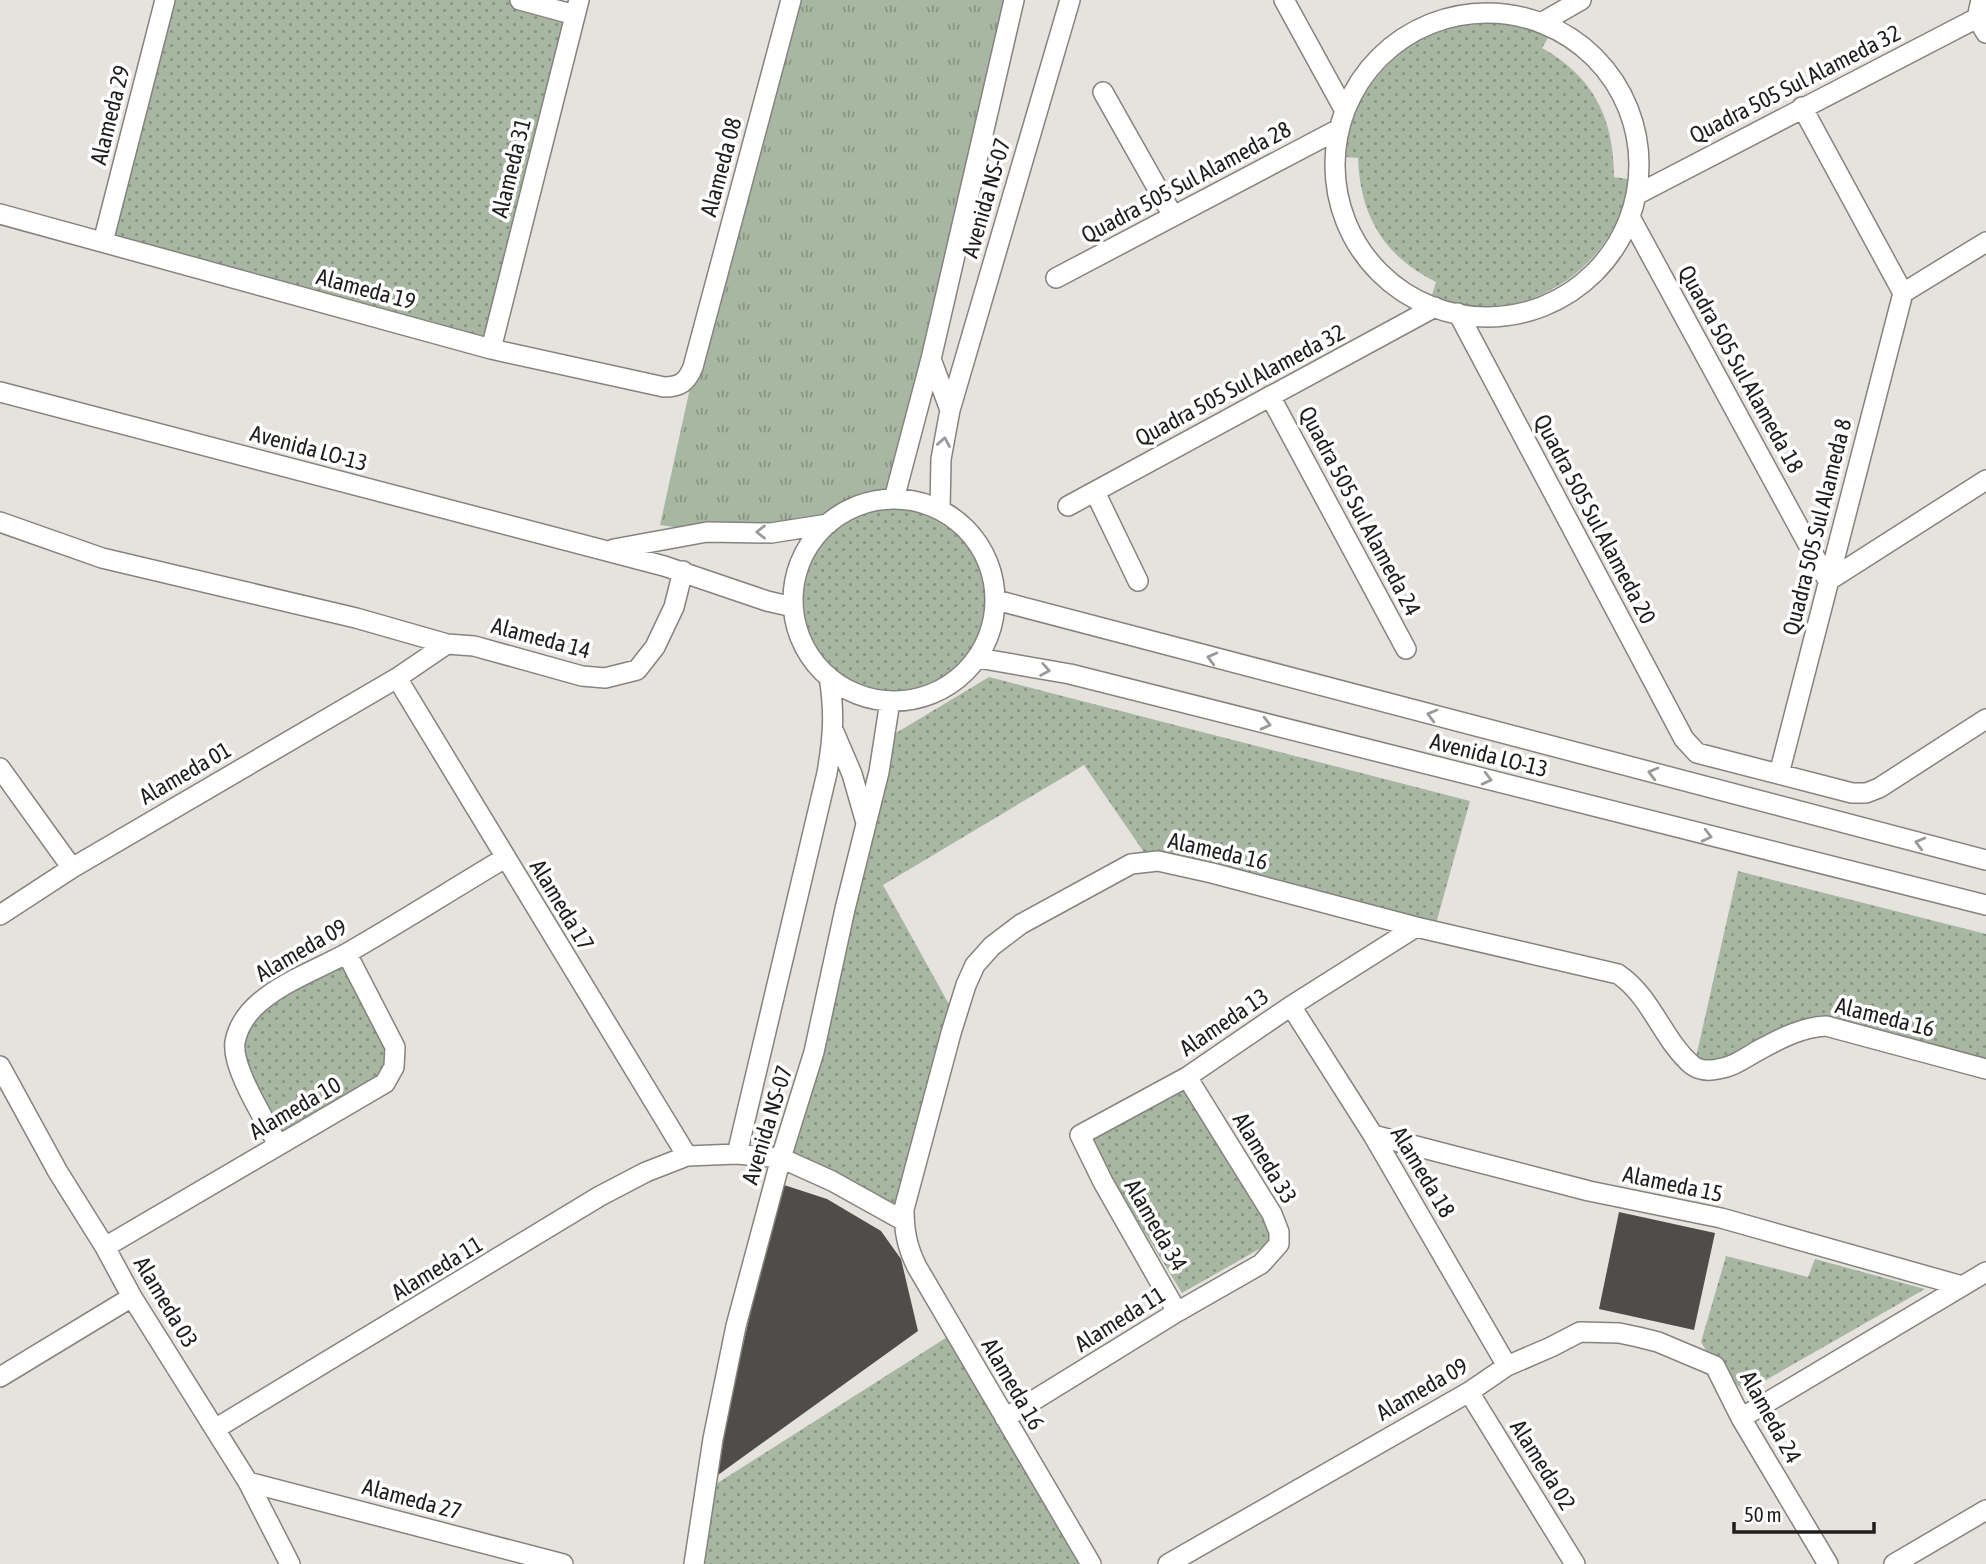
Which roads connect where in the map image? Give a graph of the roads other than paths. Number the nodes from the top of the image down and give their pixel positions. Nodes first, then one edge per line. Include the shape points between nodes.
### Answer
1 (166, 0) edge
2 (520, 0) edge
3 (791, 0) edge
4 (1014, 0) edge
5 (1070, 0) edge
6 (1284, 0) edge
7 (1579, 1) edge
8 (577, 7) edge
9 (1487, 7) edge
10 (1513, 8) edge
11 (1981, 17) edge
12 (1541, 23) junction
13 (1575, 42) junction
14 (1321, 66) junction
15 (1358, 85) junction
16 (1103, 92) dead end
17 (1802, 107) junction
18 (1342, 120) junction
19 (1295, 152) junction
20 (1639, 154) junction
21 (1335, 162) junction
22 (1680, 172) junction
23 (1636, 195) junction
24 (0, 214) edge
25 (1173, 216) junction
26 (1630, 217) junction
27 (103, 242) junction
28 (1986, 242) edge
29 (1617, 244) junction
30 (1650, 253) junction
31 (1056, 278) dead end
32 (1401, 289) junction
33 (1903, 293) junction
34 (1435, 307) junction
35 (1458, 313) junction
36 (1488, 316) junction
37 (1394, 330) junction
38 (699, 347) joint
39 (491, 349) junction
40 (931, 359) junction
41 (1482, 359) junction
42 (0, 392) edge
43 (1270, 396) junction
44 (950, 410) junction
45 (1986, 480) edge
46 (1095, 492) junction
47 (894, 499) junction
48 (1068, 506) dead end
49 (940, 510) junction
50 (0, 523) edge
51 (828, 524) junction
52 (606, 551) junction
53 (683, 571) junction
54 (1138, 581) dead end
55 (1828, 581) junction
56 (996, 600) junction
57 (793, 607) junction
58 (447, 644) junction
59 (1406, 649) dead end
60 (978, 659) junction
61 (829, 677) junction
62 (397, 678) junction
63 (890, 701) junction
64 (1986, 719) edge
65 (834, 731) junction
66 (0, 768) edge
67 (1779, 774) junction
68 (866, 824) junction
69 (505, 858) junction
70 (1986, 860) edge
71 (72, 868) junction
72 (1986, 905) edge
73 (0, 915) edge
74 (1416, 927) junction
75 (347, 954) junction
76 (1291, 1006) junction
77 (0, 1066) edge
78 (1986, 1069) edge
79 (1187, 1077) junction
80 (1373, 1135) junction
81 (278, 1145) junction
82 (737, 1154) junction
83 (687, 1156) junction
84 (781, 1158) junction
85 (1093, 1161) joint
86 (904, 1221) junction
87 (105, 1247) junction
88 (1261, 1264) joint
89 (1986, 1272) edge
90 (1962, 1286) junction
91 (132, 1297) junction
92 (1177, 1312) junction
93 (1507, 1366) junction
94 (1715, 1366) joint
95 (0, 1377) edge
96 (1469, 1392) junction
97 (1005, 1418) junction
98 (1741, 1418) junction
99 (215, 1429) junction
100 (248, 1482) junction
101 (1986, 1510) edge
102 (289, 1564) edge
103 (563, 1564) edge
104 (694, 1564) edge
105 (1091, 1564) edge
106 (1168, 1564) edge
107 (1575, 1564) edge
108 (1828, 1564) edge
109 (1894, 1564) edge

1 - 27 street, Alameda 29
2 - 8 street
3 - 38 street, Alameda 08
4 - 40 street, Avenida NS-07
5 - 44 street, Avenida NS-07
6 - 14 street
7 - 12 street
7 - 13 street via 1572,20
8 - 39 street, Alameda 31
9 - 10 street
9 - 15 street via 1411,33 1381,56
10 - 12 street
11 - 17 street, Quadra 505 Sul Alameda 32
12 - 13 street
13 - 20 street via 1616,84 1632,119
14 - 15 street via 1336,79
14 - 18 street
15 - 18 street
16 - 25 street
17 - 22 street, Quadra 505 Sul Alameda 32
17 - 33 street
18 - 19 street, Quadra 505 Sul Alameda 28
18 - 21 street
19 - 21 street via 1317,153
19 - 25 street, Quadra 505 Sul Alameda 28
20 - 22 street via 1661,170
20 - 23 street
21 - 32 street via 1339,198 1355,240 1377,270
22 - 23 street, Quadra 505 Sul Alameda 32
23 - 26 street
24 - 27 street, Alameda 19
25 - 31 street, Quadra 505 Sul Alameda 28
26 - 29 street
26 - 30 street, Quadra 505 Sul Alameda 18
27 - 39 street, Alameda 19
28 - 33 street
29 - 30 street via 1635,244
29 - 36 street via 1593,274 1562,297 1526,311
30 - 55 street, Quadra 505 Sul Alameda 18
32 - 34 street
32 - 37 street via 1401,313
33 - 55 street, Quadra 505 Sul Alameda 8
34 - 35 street
34 - 37 street, Quadra 505 Sul Alameda 32
35 - 36 street
35 - 41 street, Quadra 505 Sul Alameda 20
36 - 41 street
37 - 43 street, Quadra 505 Sul Alameda 32
38 - 39 street, Alameda 19 via 685,382 674,387
40 - 44 street
40 - 47 street, Avenida NS-07
41 - 67 street, Quadra 505 Sul Alameda 20 via 1690,748
42 - 52 street, Avenida LO-13
43 - 46 street, Quadra 505 Sul Alameda 32
43 - 59 street, Quadra 505 Sul Alameda 24
49 -> 44 street, Avenida NS-07 via 941,459
45 - 55 street
46 - 48 street, Quadra 505 Sul Alameda 32
46 - 54 street
47 - 49 street
47 - 51 street via 859,506
49 - 56 street via 980,547 992,573
50 - 58 street, Alameda 14 via 102,558
51 -> 52 street, Avenida LO-13 via 771,533 707,531
51 - 57 street via 803,557
52 - 53 street, Avenida LO-13
53 - 57 street, Avenida LO-13
53 - 58 street, Alameda 14 via 674,607 655,647 637,670 622,675 582,676 474,646
55 - 67 street, Quadra 505 Sul Alameda 8
56 - 60 street via 994,621
70 -> 56 street, Avenida LO-13
57 - 61 street via 802,641
58 - 62 street, Alameda 01
60 - 63 street via 954,682 924,697
60 -> 72 street, Avenida LO-13 via 1070,674
61 - 63 street via 847,690
61 - 65 street, Avenida NS-07
62 - 69 street, Alameda 17
62 - 71 street, Alameda 01
63 - 68 street, Avenida NS-07
64 - 67 street via 1866,793
65 - 68 street
65 - 82 street, Avenida NS-07
66 - 71 street
68 - 84 street, Avenida NS-07 via 814,1052
69 - 75 street, Alameda 09
69 - 83 street, Alameda 17
71 - 73 street, Alameda 01
74 - 76 street, Alameda 13
74 - 78 street, Alameda 16 via 1618,974 1632,984 1694,1066 1708,1071 1735,1064 1800,1030 1826,1026
74 - 86 street, Alameda 16 via 1150,861 1121,869 1021,924 992,946 975,965 966,985 909,1188
75 - 81 street, Alameda 09 via 262,1000 241,1024 235,1042 239,1069
75 - 81 street, Alameda 10 via 395,1047 391,1075 372,1092
76 - 79 street, Alameda 13
76 - 80 street, Alameda 18
77 - 87 street, Alameda 03
79 - 85 street, Alameda 13 via 1080,1135
79 - 88 street, Alameda 33 via 1276,1223 1279,1244
80 - 90 street, Alameda 15 via 1589,1191 1721,1218
80 - 93 street, Alameda 18
81 - 87 street, Alameda 10
82 - 83 street, Alameda 11
82 - 84 street, Alameda 11
83 - 99 street, Alameda 11 via 600,1196
84 - 86 street, Alameda 11
84 - 104 street, Avenida NS-07 via 736,1326
85 - 92 street, Alameda 34
86 - 97 street, Alameda 16 via 917,1267
87 - 91 street, Alameda 03
88 - 92 street, Alameda 11
89 - 90 street
90 - 98 street
91 - 95 street
91 - 99 street, Alameda 03
92 - 97 street, Alameda 11
93 - 94 street, Alameda 09 via 1580,1332 1639,1337
93 - 96 street, Alameda 09
94 - 98 street, Alameda 24
96 - 106 street, Alameda 09
96 - 107 street, Alameda 02
97 - 105 street, Alameda 16
98 - 108 street, Alameda 24
99 - 100 street, Alameda 03
100 - 102 street, Alameda 03
100 - 103 street, Alameda 27
101 - 109 street

